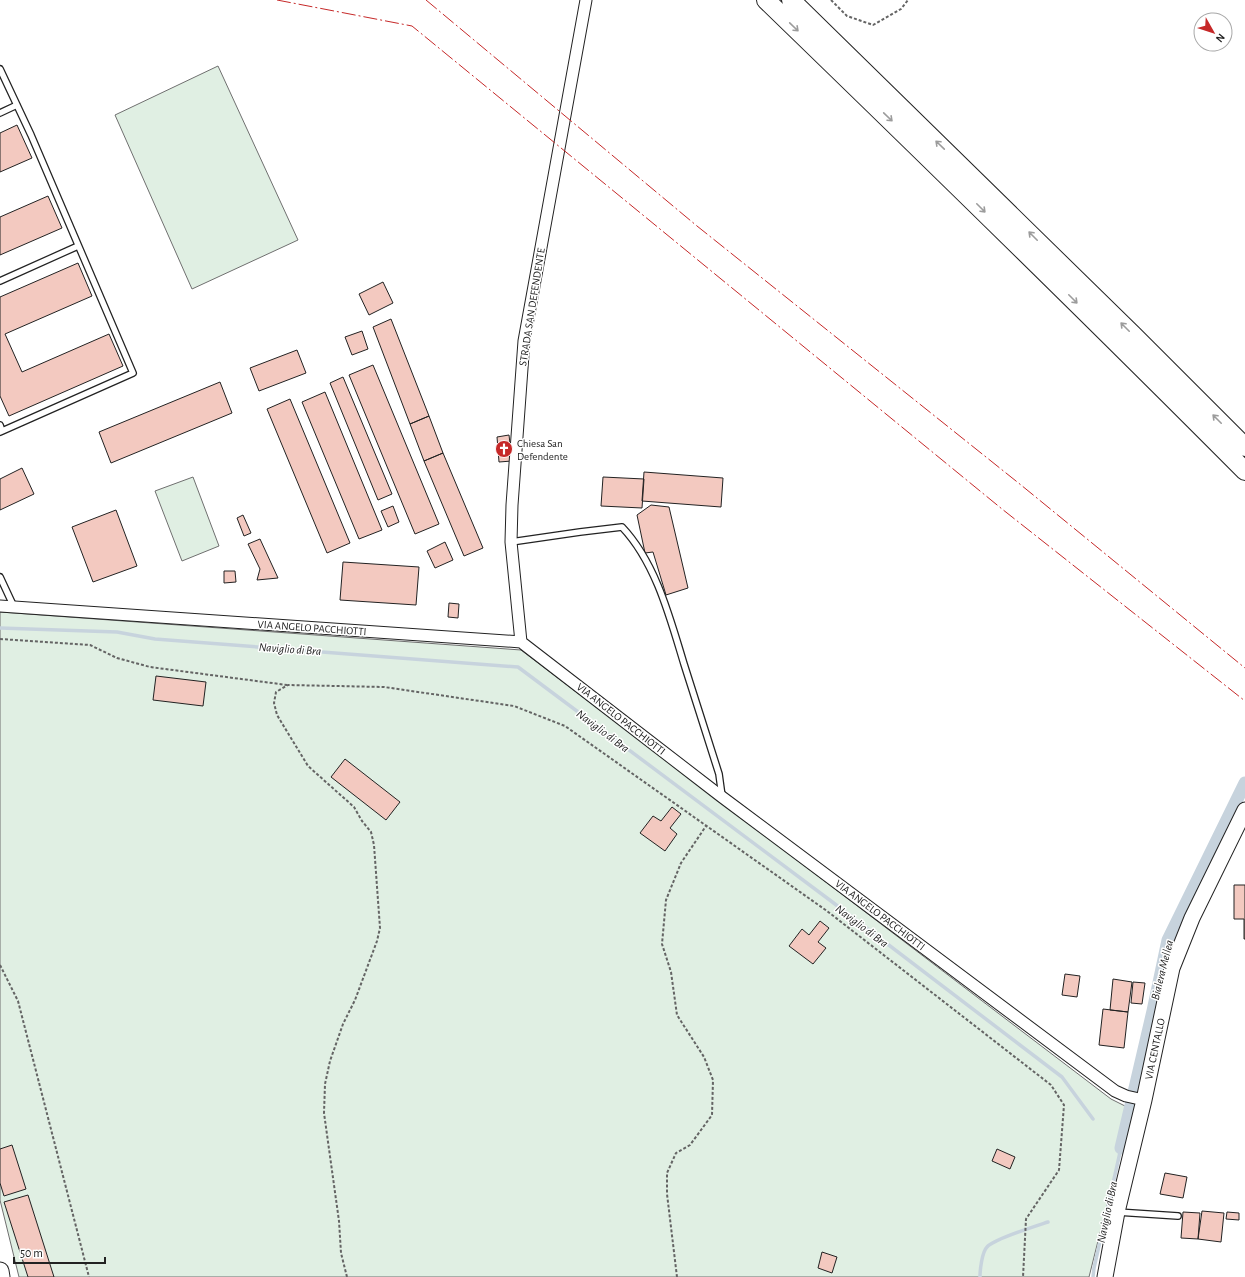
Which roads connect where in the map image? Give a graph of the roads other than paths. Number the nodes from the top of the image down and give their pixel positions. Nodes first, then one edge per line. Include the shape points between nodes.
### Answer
1 (586, 0) edge
2 (766, 0) edge
3 (791, 0) edge
4 (0, 69) edge
5 (17, 105) junction
6 (0, 112) edge
7 (78, 246) junction
8 (0, 281) edge
9 (1, 430) edge
10 (1245, 447) edge
11 (1245, 471) edge
12 (511, 542) junction
13 (0, 577) edge
14 (0, 606) edge
15 (14, 607) junction
16 (521, 642) junction
17 (722, 797) junction
18 (1245, 810) edge
19 (1141, 1100) junction
20 (1117, 1212) junction
21 (1178, 1216) dead end
22 (0, 1272) edge
23 (1, 1277) edge
24 (1105, 1277) edge

1 - 12 street, STRADA SAN DEFENDENTE via 524,341
2 -> 11 highway
10 -> 3 highway
4 - 5 lane
5 - 6 lane
5 - 7 lane
7 - 8 lane
7 - 9 lane via 133,373
12 - 16 street, STRADA SAN DEFENDENTE
12 - 17 lane via 622,527 633,539 665,602 719,774
13 - 15 lane
14 - 15 street, VIA ANGELO PACCHIOTTI
15 - 16 street, VIA ANGELO PACCHIOTTI
16 - 17 street, VIA ANGELO PACCHIOTTI
17 - 19 street, VIA ANGELO PACCHIOTTI via 1115,1091
18 - 19 main road, VIA CENTALLO via 1192,918 1172,968
19 - 20 main road, VIA CENTALLO
20 - 21 lane
20 - 24 main road, VIA CENTALLO
22 - 23 main road

